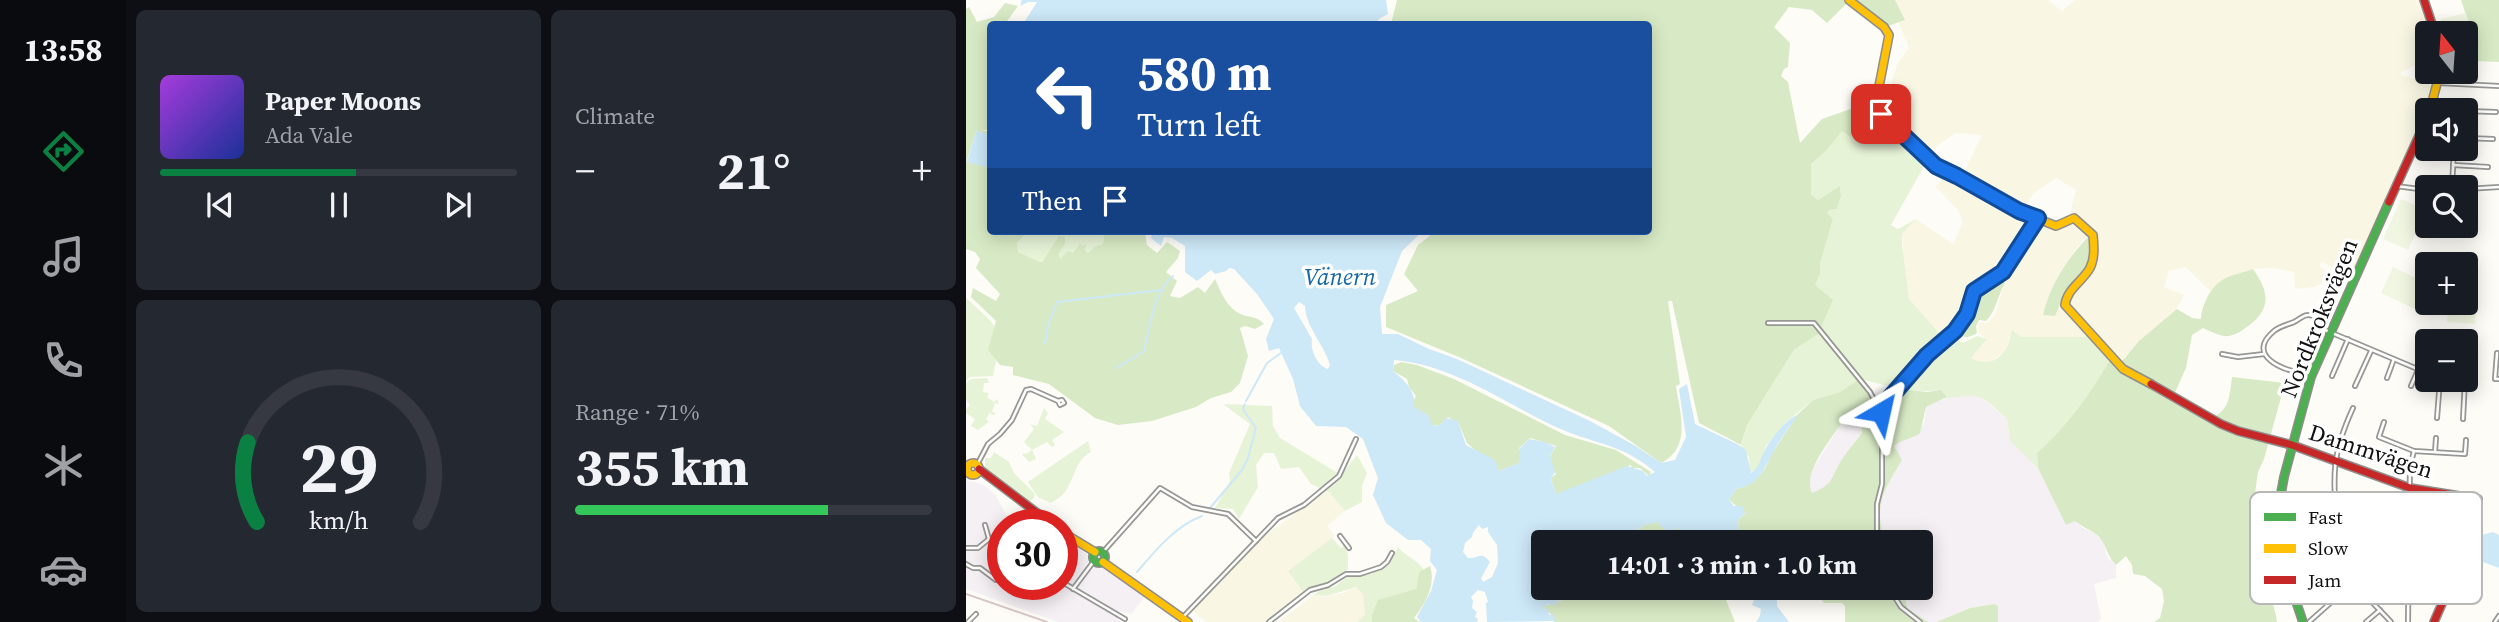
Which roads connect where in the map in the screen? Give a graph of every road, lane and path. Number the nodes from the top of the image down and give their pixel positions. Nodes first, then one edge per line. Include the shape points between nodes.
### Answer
1 (1849, 0) edge
2 (2424, 0) edge
3 (2431, 21) edge
4 (2468, 84) edge
5 (2499, 86) edge
6 (2478, 111) edge
7 (2496, 112) dead end
8 (2478, 138) edge
9 (2493, 139) dead end
10 (2415, 144) edge
11 (2453, 161) edge
12 (2453, 165) junction
13 (2488, 167) dead end
14 (2453, 175) edge
15 (2396, 186) junction
16 (2499, 187) edge
17 (2415, 188) edge
18 (2478, 188) edge
19 (2038, 218) junction
20 (1768, 323) dead end
21 (2327, 331) junction
22 (2348, 339) junction
23 (2372, 349) junction
24 (2497, 353) dead end
25 (2264, 354) junction
26 (2222, 355) dead end
27 (2394, 359) junction
28 (2415, 369) edge
29 (2332, 376) dead end
30 (2415, 377) edge
31 (2387, 378) dead end
32 (2499, 379) edge
33 (2355, 386) dead end
34 (2411, 386) dead end
35 (2439, 392) edge
36 (2466, 392) edge
37 (1058, 401) dead end
38 (2353, 408) dead end
39 (1881, 412) junction
40 (2437, 418) dead end
41 (2463, 419) dead end
42 (2384, 422) dead end
43 (2437, 438) dead end
44 (1356, 439) dead end
45 (2466, 440) dead end
46 (2292, 445) junction
47 (2414, 451) junction
48 (2435, 452) junction
49 (2334, 461) junction
50 (972, 466) edge
51 (2410, 488) junction
52 (2281, 492) edge
53 (2334, 492) edge
54 (2410, 492) edge
55 (2435, 492) edge
56 (1031, 509) edge
57 (985, 525) dead end
58 (1877, 530) edge
59 (987, 532) edge
60 (1340, 536) dead end
61 (987, 541) edge
62 (1256, 541) junction
63 (1078, 543) edge
64 (966, 548) edge
65 (1349, 548) dead end
66 (1392, 553) dead end
67 (1097, 555) junction
68 (966, 564) edge
69 (987, 573) edge
70 (1078, 582) edge
71 (1078, 592) edge
72 (1897, 600) edge
73 (2297, 604) edge
74 (2329, 604) edge
75 (2375, 604) edge
76 (2408, 604) edge
77 (2442, 604) edge
78 (2380, 610) junction
79 (976, 614) dead end
80 (2499, 616) edge
81 (1125, 619) dead end
82 (1185, 620) edge
83 (968, 622) edge
84 (1269, 622) edge
85 (1920, 622) edge
86 (2303, 622) edge
87 (2309, 622) edge
88 (2367, 622) edge
89 (2391, 622) edge
90 (2408, 622) edge
91 (2434, 622) edge
92 (2495, 622) edge

1 - 19 street via 1889,35 1876,102 1881,114 1936,166
2 - 3 street
4 - 5 street
6 - 7 street
8 - 9 street
10 - 15 street, Nordkroksvägen
11 - 12 street
12 - 13 street
12 - 14 street
15 - 17 street
15 - 21 street, Nordkroksvägen
16 - 18 street
19 - 39 street via 2003,272 1974,291 1967,314 1955,331 1927,355
19 - 46 street, Dammvägen via 2056,226 2074,218 2093,235 2091,266 2068,293 2065,305 2123,369 2221,424
20 - 39 street via 1814,323
21 - 22 street
21 - 25 street via 2306,315 2271,334
21 - 25 street via 2302,374 2275,365
21 - 46 street, Nordkroksvägen
22 - 23 street
22 - 29 street
23 - 27 street
23 - 33 street
24 - 32 street
25 - 26 street
27 - 28 street
27 - 31 street
30 - 34 street
35 - 40 street
36 - 41 street
37 - 50 street via 1026,390 1012,420
38 - 49 street
39 - 58 street
42 - 47 street via 2380,437
43 - 48 street
44 - 62 street via 1339,476 1304,505 1281,516
45 - 48 street via 2465,454
46 - 49 street, Dammvägen
46 - 52 street, Nordkroksvägen
47 - 48 street
47 - 51 street
49 - 51 street, Dammvägen
49 - 53 street
50 - 56 street
51 - 54 street
51 - 55 street, Dammvägen
57 - 59 street
60 - 65 street
61 - 64 street via 978,548
62 - 67 street via 1228,513 1192,507 1160,488
62 - 82 street
63 - 67 street
66 - 84 street via 1381,567 1344,574 1310,590
67 - 70 street
67 - 82 street via 1098,563 1103,562
68 - 69 street
71 - 81 street
72 - 85 street
73 - 86 street, Nordkroksvägen
74 - 87 street
75 - 78 street
76 - 90 street
77 - 91 street
78 - 88 street
78 - 89 street
79 - 83 street
80 - 92 street

